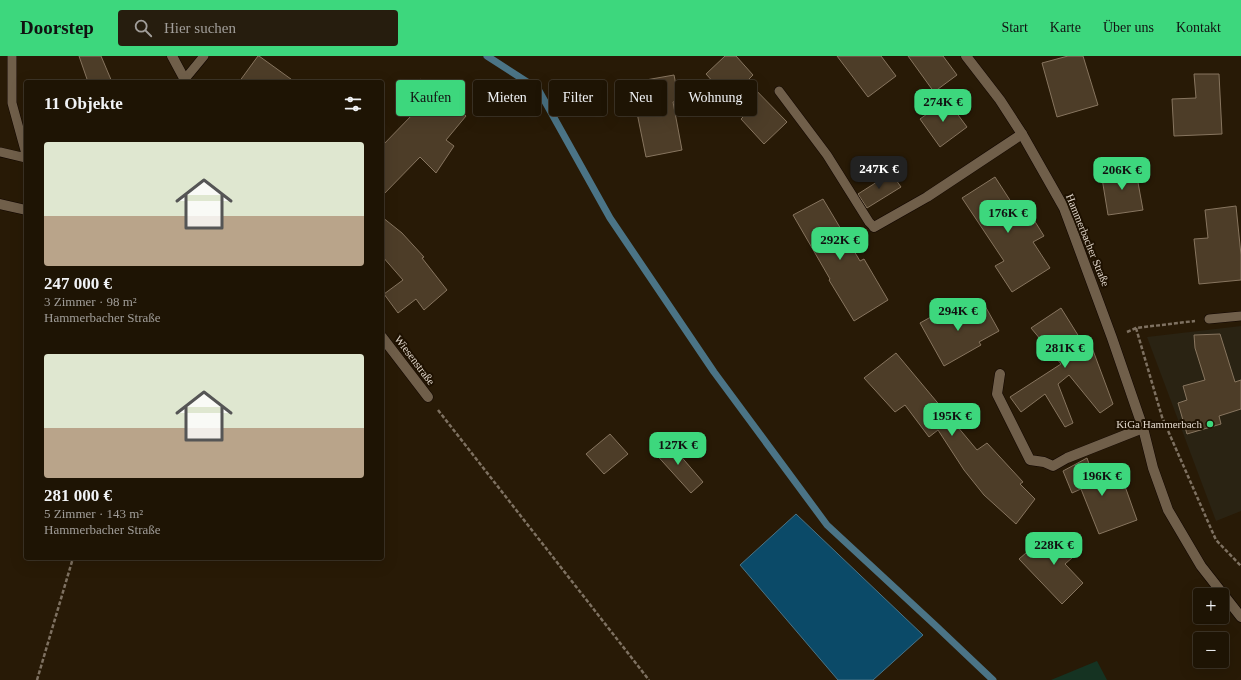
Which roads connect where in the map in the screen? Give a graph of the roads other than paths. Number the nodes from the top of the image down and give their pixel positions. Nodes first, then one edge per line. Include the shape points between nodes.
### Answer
1 (12, 56) edge
2 (172, 56) edge
3 (204, 56) edge
4 (966, 56) edge
5 (185, 80) edge
6 (187, 80) edge
7 (779, 91) dead end
8 (1022, 134) junction
9 (24, 147) edge
10 (0, 152) edge
11 (24, 158) edge
12 (0, 204) edge
13 (24, 210) edge
14 (874, 227) joint
15 (1241, 316) edge
16 (1209, 319) road end
17 (384, 340) edge
18 (1000, 374) dead end
19 (428, 397) road end
20 (1143, 428) junction
21 (1241, 617) edge

1 - 9 lane via 12,103
2 - 5 main road
3 - 6 lane
4 - 8 main road, Hammerbacher Straße
7 - 14 lane via 827,155
8 - 14 main road via 927,197
8 - 20 main road, Hammerbacher Straße via 1069,218
10 - 11 lane
12 - 13 main road
15 - 16 lane
17 - 19 main road, Wiesenstraße
18 - 20 main road via 997,394 1030,460 1053,466
20 - 21 main road, Hammerbacher Straße via 1153,468 1168,510 1201,566

